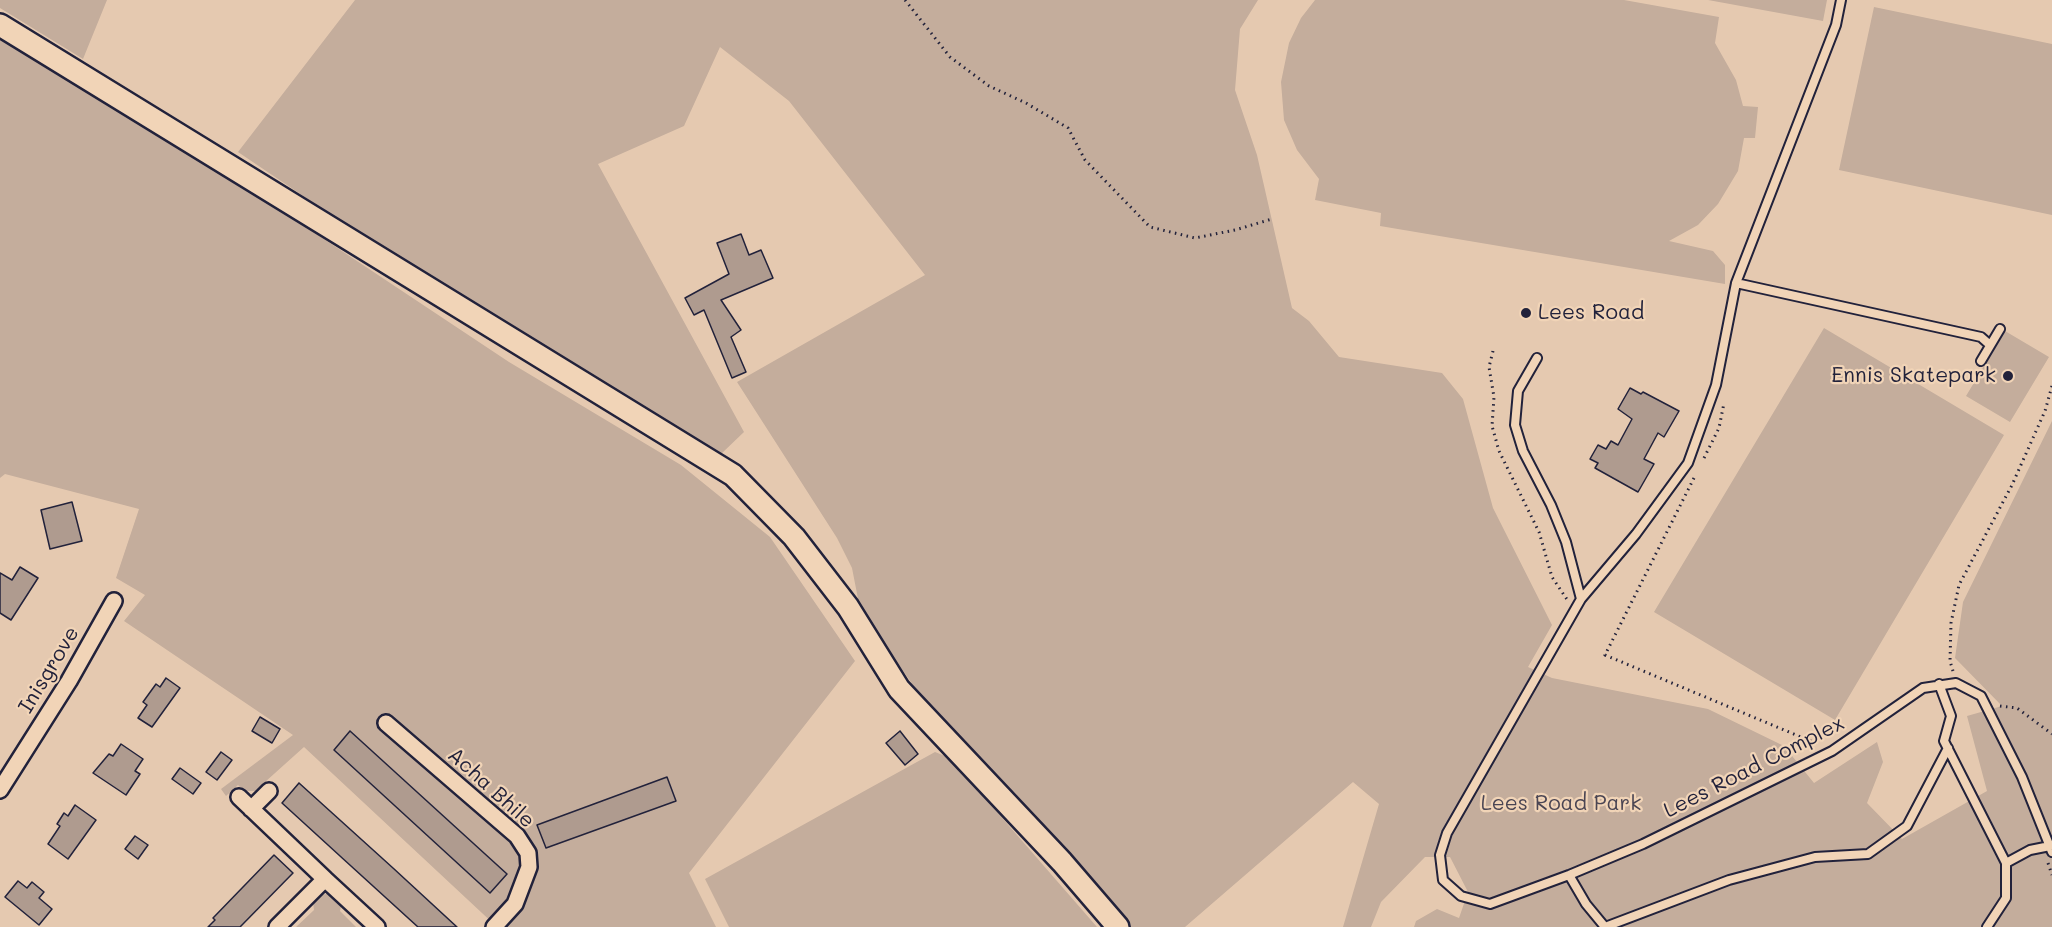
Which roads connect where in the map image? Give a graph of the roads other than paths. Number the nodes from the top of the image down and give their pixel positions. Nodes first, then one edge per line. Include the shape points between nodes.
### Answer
1 (1841, 0) edge
2 (0, 25) edge
3 (1736, 283) junction
4 (2000, 329) dead end
5 (1990, 345) junction
6 (1537, 358) dead end
7 (1981, 361) dead end
8 (1581, 599) junction
9 (114, 601) dead end
10 (1939, 684) junction
11 (386, 723) dead end
12 (1948, 748) junction
13 (0, 790) edge
14 (270, 791) dead end
15 (239, 797) dead end
16 (251, 809) junction
17 (2048, 849) edge
18 (2006, 863) junction
19 (1569, 875) junction
20 (325, 879) junction
21 (277, 927) edge
22 (377, 927) edge
23 (494, 927) edge
24 (1118, 927) edge
25 (1987, 927) edge

1 - 3 lane, Lees Road Complex via 1836,25
2 - 24 street via 733,475 794,537 848,607 899,689 1055,854
3 - 5 lane via 1981,338
3 - 8 lane, Lees Road Complex via 1716,385 1688,463 1636,534
4 - 5 lane
5 - 7 lane
6 - 8 lane via 1518,391 1515,424 1523,451 1566,542
8 - 19 lane, Lees Road Complex via 1447,833 1440,855 1443,880 1461,896 1490,904
9 - 13 street, Inisgrove
10 - 12 lane via 1951,716 1944,741
10 - 17 lane, Lees Road Complex via 1956,683 1981,696 2022,777
10 - 19 lane, Lees Road Complex via 1923,688 1832,751 1643,844
11 - 23 street, Acha Bhile via 517,836 528,853 529,867 515,904
12 - 18 lane
12 - 19 lane via 1907,826 1868,854 1815,857 1729,880 1605,927
14 - 16 street
15 - 16 street
16 - 20 street
17 - 18 lane via 2030,850
18 - 25 lane via 2006,898
20 - 21 street
20 - 22 street

